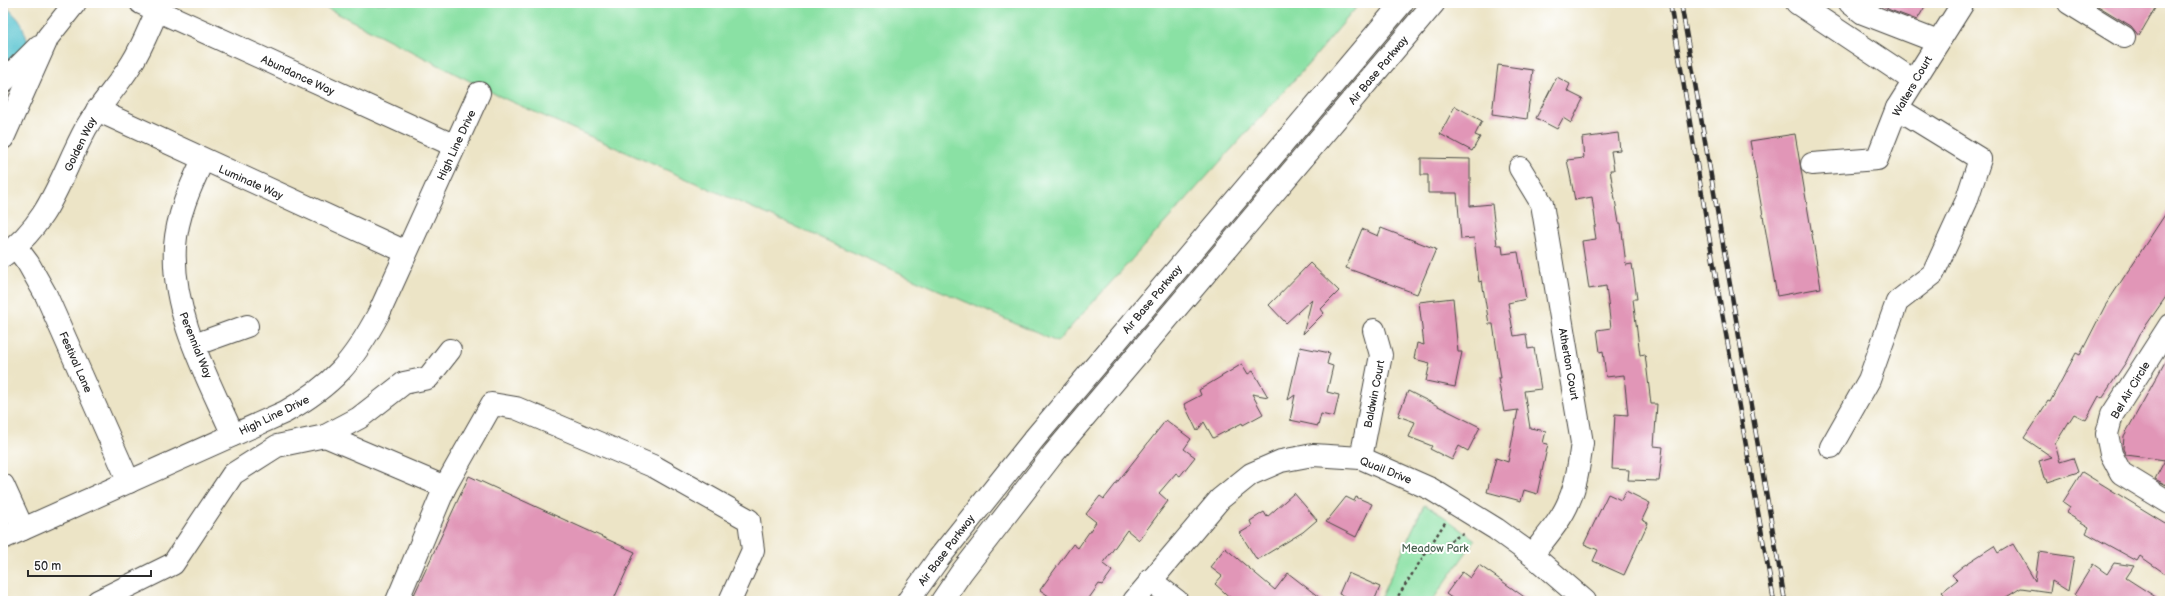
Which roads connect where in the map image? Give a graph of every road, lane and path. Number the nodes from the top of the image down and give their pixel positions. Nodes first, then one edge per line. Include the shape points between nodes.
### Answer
1 (75, 3) edge
2 (1402, 3) edge
3 (1434, 3) edge
4 (1797, 3) edge
5 (1850, 3) edge
6 (1963, 3) edge
7 (2069, 3) edge
8 (153, 6) edge
9 (48, 37) junction
10 (2124, 37) dead end
11 (1938, 42) junction
12 (1914, 81) junction
13 (3, 82) edge
14 (480, 92) dead end
15 (1898, 108) junction
16 (97, 110) junction
17 (3, 138) edge
18 (455, 146) junction
19 (203, 160) junction
20 (1812, 164) dead end
21 (1520, 168) dead end
22 (9, 252) edge
23 (406, 252) junction
24 (2170, 325) edge
25 (247, 326) dead end
26 (1374, 330) dead end
27 (194, 344) junction
28 (450, 350) dead end
29 (233, 436) junction
30 (325, 436) junction
31 (1831, 447) dead end
32 (1361, 458) junction
33 (129, 482) junction
34 (3, 485) edge
35 (445, 487) junction
36 (2170, 503) edge
37 (1448, 518) dead end
38 (22, 529) junction
39 (1467, 532) dead end
40 (3, 538) edge
41 (1424, 555) junction
42 (1532, 555) junction
43 (1150, 580) junction
44 (98, 601) edge
45 (397, 601) edge
46 (730, 601) edge
47 (908, 601) edge
48 (942, 601) edge
49 (1134, 601) edge
50 (1177, 601) edge
51 (1394, 601) edge
52 (1584, 601) edge

1 - 9 street
2 - 47 street, Air Base Parkway via 1034,439 938,558
3 - 48 street, Air Base Parkway via 1054,453
4 - 12 street
5 - 11 street via 1863,12
6 - 11 street, Walters Court
7 - 10 street
8 - 16 street, Golden Way via 132,63
8 - 18 street, Abundance Way
9 - 13 street
9 - 17 street
11 - 12 street, Walters Court
12 - 15 street, Walters Court
14 - 18 street, High Line Drive
15 - 20 street, Walters Court via 1877,159
15 - 31 street via 1980,159 1966,202 1934,274 1897,302 1869,380
16 - 19 street, Luminate Way
16 - 22 street, Golden Way via 50,205 38,223
18 - 23 street, High Line Drive
19 - 23 street, Luminate Way
19 - 27 street, Perennial Way via 188,193 175,246 180,304
21 - 42 street, Atherton Court via 1542,204 1582,443 1578,471 1569,502
22 - 33 street, Festival Lane via 28,263 46,295
23 - 29 street, High Line Drive via 364,342 349,362 311,397
24 - 36 street, Bel Air Circle via 2112,415 2107,434 2111,454 2121,473
25 - 27 street
26 - 32 street, Baldwin Court via 1381,355
27 - 29 street, Perennial Way
28 - 30 street via 428,378 404,383 359,418
29 - 33 street, High Line Drive
30 - 35 street
30 - 44 street via 277,446 233,474 173,564
32 - 42 street, Quail Drive via 1431,489 1496,529
32 - 43 street, Quail Drive via 1313,455 1280,461 1251,474 1220,500
33 - 38 street, High Line Drive
34 - 38 street
35 - 45 street
35 - 46 street via 492,404 516,408 654,467 749,520 753,550
37 - 41 path
38 - 40 street, High Line Drive
39 - 41 path
41 - 51 path
42 - 52 street, Quail Drive
43 - 49 street, Quail Drive
43 - 50 street

